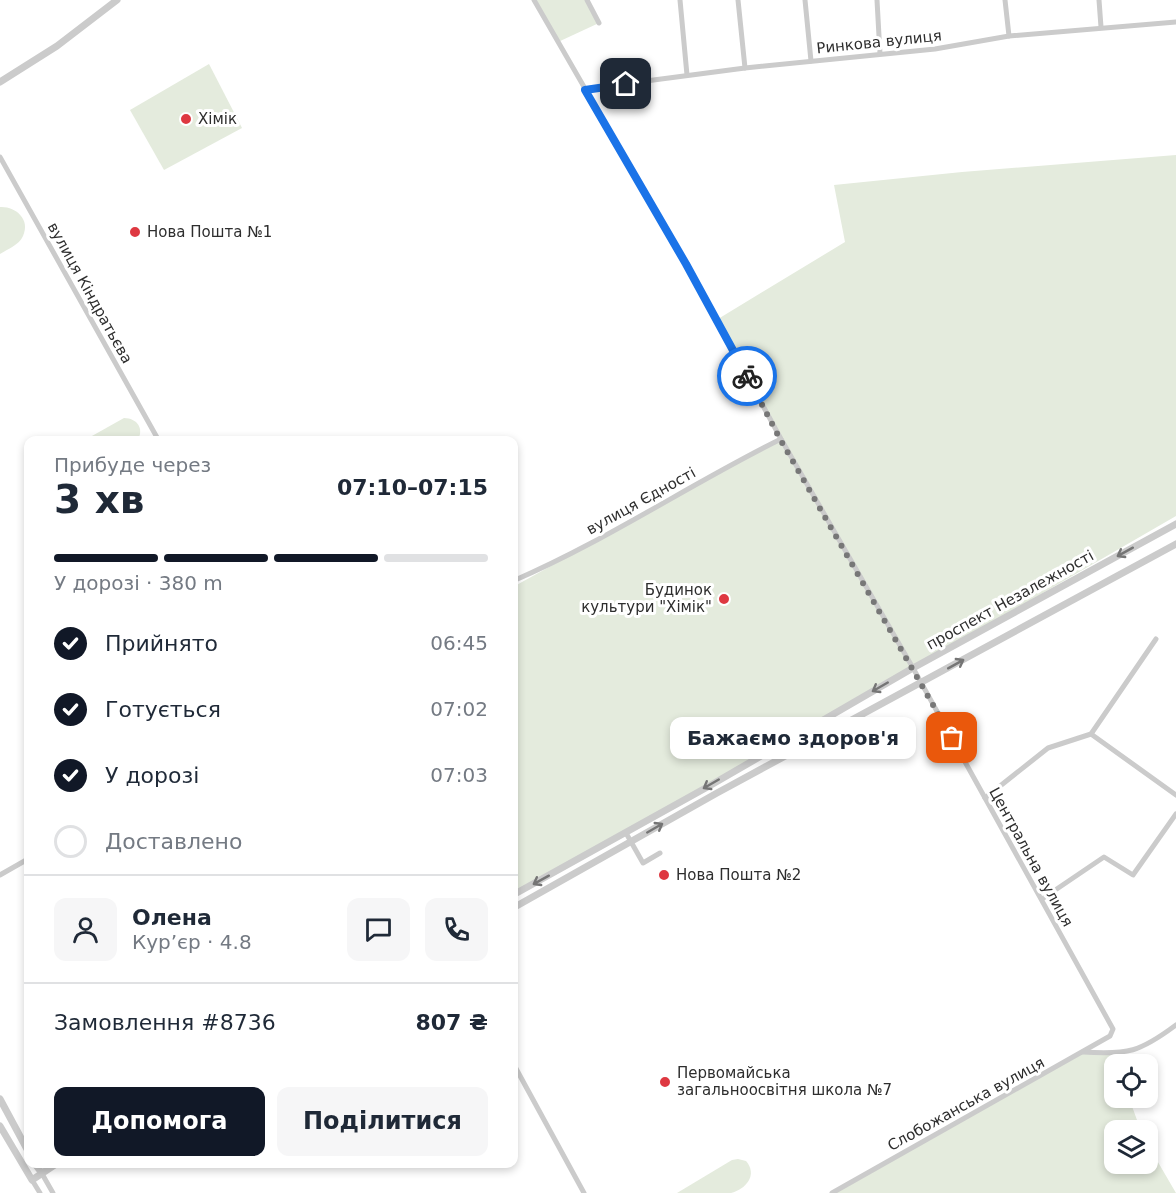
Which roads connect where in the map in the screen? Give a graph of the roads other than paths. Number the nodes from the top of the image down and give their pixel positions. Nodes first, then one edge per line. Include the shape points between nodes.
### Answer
1 (117, 0) edge
2 (534, 0) edge
3 (587, 0) edge
4 (680, 0) edge
5 (738, 0) edge
6 (805, 0) edge
7 (877, 0) edge
8 (1005, 0) edge
9 (1099, 0) edge
10 (1176, 22) edge
11 (599, 23) dead end
12 (1101, 27) junction
13 (1009, 36) junction
14 (880, 54) junction
15 (811, 61) junction
16 (745, 68) junction
17 (687, 75) junction
18 (0, 82) edge
19 (585, 90) junction
20 (0, 157) edge
21 (156, 436) edge
22 (780, 439) junction
23 (1176, 524) edge
24 (1176, 544) edge
25 (518, 579) edge
26 (1156, 639) dead end
27 (913, 668) junction
28 (922, 683) junction
29 (1090, 734) junction
30 (1176, 795) edge
31 (985, 798) junction
32 (1176, 814) edge
33 (626, 833) junction
34 (631, 842) junction
35 (660, 854) dead end
36 (24, 861) edge
37 (0, 875) edge
38 (518, 892) edge
39 (1042, 899) junction
40 (518, 905) edge
41 (1176, 1025) edge
42 (1110, 1036) joint
43 (1082, 1052) junction
44 (518, 1072) edge
45 (0, 1099) edge
46 (0, 1126) edge
47 (24, 1144) edge
48 (24, 1166) edge
49 (38, 1168) edge
50 (48, 1168) edge
51 (26, 1169) edge
52 (41, 1172) junction
53 (32, 1180) junction
54 (40, 1193) edge
55 (53, 1193) edge
56 (584, 1193) edge
57 (832, 1193) edge

1 - 18 street via 57,46
2 - 19 street, Центральна вулиця
3 - 11 street
4 - 17 street
5 - 16 street
6 - 15 street
7 - 14 street
8 - 13 street
9 - 12 street
10 - 12 street, Ринкова вулиця
12 - 13 street, Ринкова вулиця
13 - 14 street, Ринкова вулиця
14 - 15 street, Ринкова вулиця
15 - 16 street, Ринкова вулиця
16 - 17 street, Ринкова вулиця
17 - 19 street, Ринкова вулиця
19 - 22 street, Центральна вулиця
20 - 21 street, вулиця Кіндратьєва
22 - 25 street, вулиця Єдності via 553,564
22 - 27 street, Центральна вулиця
23 -> 27 street, проспект Незалежності
28 -> 24 street, проспект Незалежності
26 - 29 street
27 - 28 street, Центральна вулиця
27 -> 33 street, проспект Незалежності
28 - 31 street, Центральна вулиця
34 -> 28 street, проспект Незалежності
29 - 30 street
29 - 31 street via 1048,748
31 - 39 street, Центральна вулиця
32 - 39 street via 1133,874 1104,857
33 - 34 street
33 -> 38 street, проспект Незалежності
34 - 35 street via 644,863
34 - 40 street, проспект Незалежності
36 - 37 street
39 - 42 street, Центральна вулиця via 1112,1023
41 - 43 street via 1151,1044 1133,1051
42 - 43 street, Слобожанська вулиця
43 - 57 street, Слобожанська вулиця
44 - 56 street
45 - 47 street
46 - 48 street
49 - 52 street
50 - 52 street
51 - 53 street
52 - 53 street
52 - 55 street
53 - 54 street

